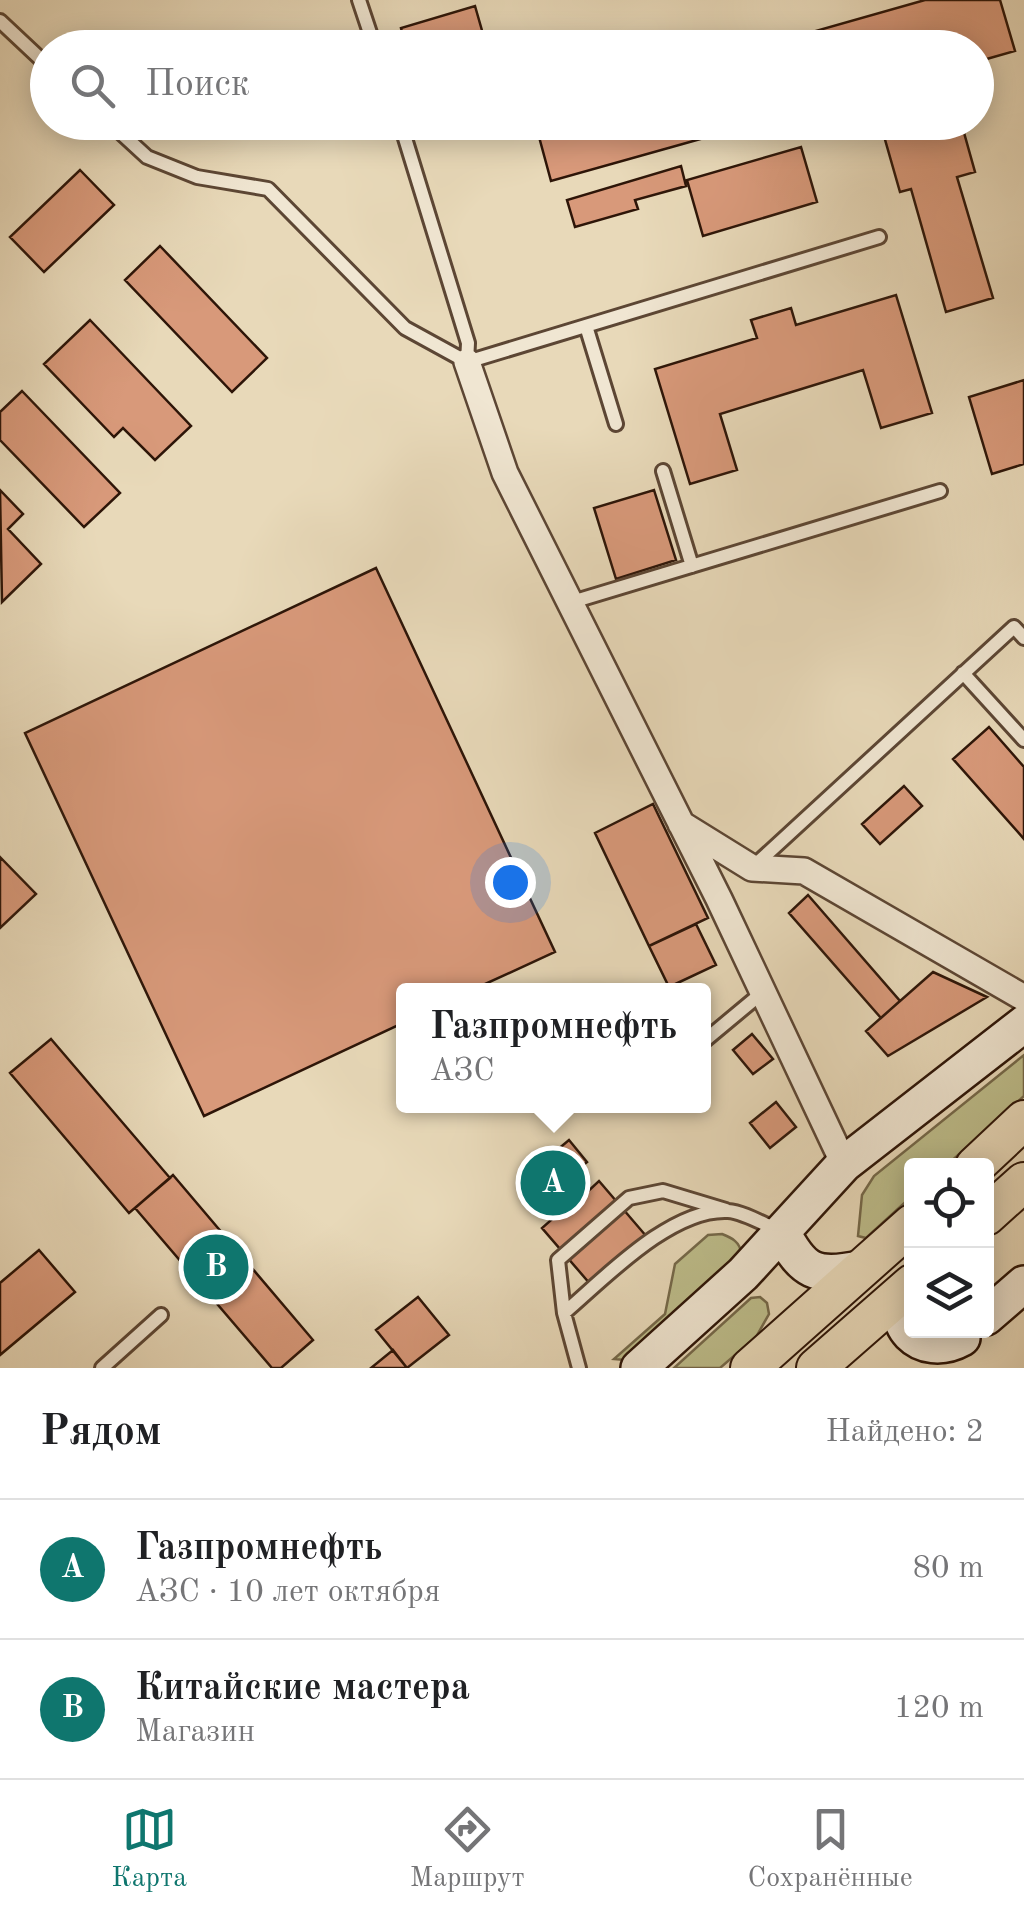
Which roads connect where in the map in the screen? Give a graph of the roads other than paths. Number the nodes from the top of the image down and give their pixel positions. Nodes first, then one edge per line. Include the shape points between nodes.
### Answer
1 (358, 0) edge
2 (0, 21) edge
3 (369, 30) edge
4 (30, 49) edge
5 (129, 140) edge
6 (406, 140) edge
7 (879, 236) dead end
8 (586, 326) junction
9 (466, 362) junction
10 (616, 424) dead end
11 (663, 471) dead end
12 (940, 490) dead end
13 (692, 566) junction
14 (572, 602) junction
15 (1024, 638) edge
16 (963, 673) junction
17 (1024, 740) edge
18 (679, 822) junction
19 (752, 868) junction
20 (719, 899) junction
21 (762, 992) junction
22 (1024, 998) edge
23 (1024, 1024) edge
24 (711, 1035) edge
25 (1024, 1120) edge
26 (983, 1158) edge
27 (844, 1164) junction
28 (1024, 1182) edge
29 (994, 1209) edge
30 (729, 1211) junction
31 (904, 1231) edge
32 (782, 1232) junction
33 (860, 1270) junction
34 (1024, 1284) edge
35 (904, 1291) edge
36 (904, 1294) edge
37 (994, 1310) edge
38 (564, 1313) junction
39 (161, 1315) dead end
40 (904, 1325) edge
41 (915, 1338) edge
42 (959, 1338) edge
43 (960, 1338) edge
44 (102, 1368) edge
45 (579, 1368) edge
46 (639, 1368) edge
47 (750, 1368) edge
48 (816, 1368) edge
49 (912, 1368) edge

1 - 3 lane
2 - 4 lane
5 - 9 lane via 147,156 198,177 268,189 405,328
6 - 9 lane via 468,343
7 - 8 lane
8 - 9 lane
8 - 10 lane
9 - 14 street via 505,474
11 - 13 lane
12 - 13 lane
13 - 14 lane
14 - 18 street
15 - 16 lane via 1014,627
16 - 17 lane
16 - 19 lane
18 - 19 street
18 - 20 street
19 - 20 street
19 - 22 street via 804,870
20 - 21 street
21 - 24 lane
21 - 27 street
23 - 27 street
25 - 26 main road
27 - 32 street
28 - 29 main road
30 - 32 lane
30 - 38 lane via 682,1220 660,1232
30 - 38 lane via 663,1191 630,1198 558,1260
31 - 33 main road
32 - 33 street via 806,1267 820,1273
32 - 46 street
33 - 47 main road
34 - 37 street
35 - 48 main road
36 - 40 street
38 - 45 lane
39 - 44 lane
41 - 43 street via 935,1347
42 - 49 street

